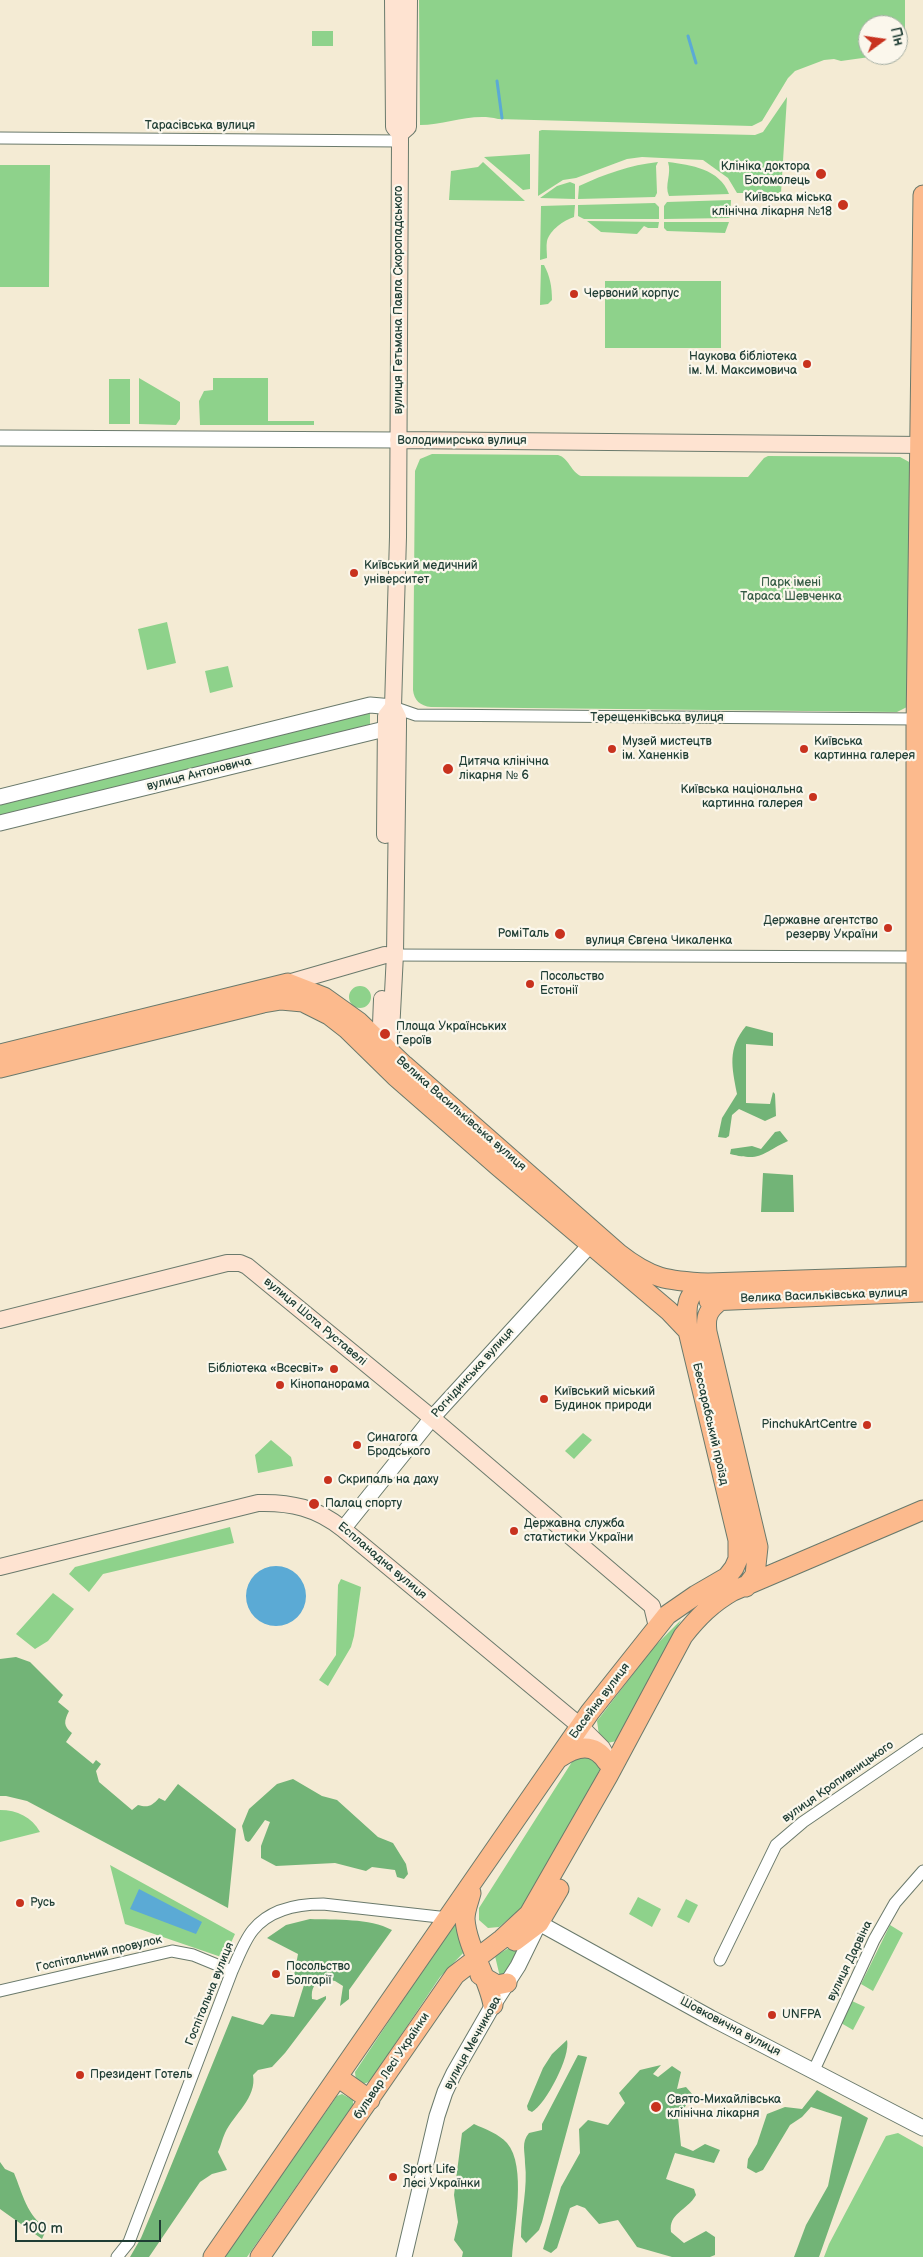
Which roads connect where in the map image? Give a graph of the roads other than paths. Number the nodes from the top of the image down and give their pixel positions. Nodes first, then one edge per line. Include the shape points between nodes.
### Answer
1 (393, 0) edge
2 (409, 0) edge
3 (0, 138) edge
4 (400, 138) junction
5 (923, 195) edge
6 (0, 438) edge
7 (398, 440) junction
8 (922, 445) edge
9 (393, 707) junction
10 (920, 719) edge
11 (392, 727) junction
12 (0, 797) edge
13 (0, 823) edge
14 (390, 955) junction
15 (919, 957) edge
16 (288, 983) junction
17 (384, 1051) junction
18 (0, 1054) edge
19 (0, 1068) edge
20 (590, 1245) junction
21 (708, 1283) junction
22 (920, 1284) edge
23 (644, 1291) junction
24 (720, 1300) junction
25 (688, 1302) junction
26 (0, 1320) edge
27 (688, 1331) junction
28 (432, 1418) junction
29 (923, 1510) edge
30 (343, 1529) junction
31 (738, 1540) junction
32 (0, 1567) edge
33 (753, 1577) junction
34 (657, 1627) junction
35 (580, 1726) junction
36 (923, 1740) edge
37 (558, 1759) junction
38 (607, 1769) junction
39 (923, 1871) edge
40 (472, 1891) junction
41 (542, 1894) junction
42 (448, 1918) junction
43 (539, 1923) junction
44 (512, 1930) junction
45 (477, 1957) junction
46 (720, 1960) dead end
47 (232, 1971) junction
48 (458, 1972) junction
49 (486, 1979) junction
50 (507, 1983) junction
51 (0, 1991) edge
52 (493, 2005) junction
53 (814, 2070) junction
54 (339, 2078) junction
55 (370, 2100) junction
56 (923, 2128) edge
57 (117, 2257) edge
58 (213, 2257) edge
59 (260, 2257) edge
60 (404, 2257) edge

1 - 4 main road, вулиця Гетьмана Павла Скоропадського via 394,127
2 - 4 main road, вулиця Гетьмана Павла Скоропадського via 408,127
3 - 4 street, Тарасівська вулиця
4 - 7 main road, вулиця Гетьмана Павла Скоропадського
5 - 8 main road
6 - 7 street, Володимирська вулиця
7 - 8 main road, Володимирська вулиця
7 - 9 main road, вулиця Гетьмана Павла Скоропадського
8 - 10 main road
9 - 10 street, Терещенківська вулиця via 416,715
9 - 11 main road, вулиця Гетьмана Павла Скоропадського via 398,717
9 - 12 street, вулиця Антоновича via 370,705
10 - 15 main road
11 - 13 street, вулиця Антоновича
11 - 14 main road, вулиця Гетьмана Павла Скоропадського
14 - 15 street, вулиця Євгена Чикаленка
14 - 16 main road
14 - 17 main road
15 - 22 main road
16 - 17 main road, Велика Васильківська вулиця via 324,997 359,1022
16 - 18 main road
17 - 19 main road, Велика Васильківська вулиця via 303,1002 281,1000
17 - 20 main road, Велика Васильківська вулиця
17 - 21 main road, Велика Васильківська вулиця via 636,1267 677,1282
20 - 23 main road, Велика Васильківська вулиця
20 - 28 street, Рогнідинська вулиця
21 - 22 main road, Велика Васильківська вулиця
21 - 25 main road via 696,1290
22 - 24 main road, Велика Васильківська вулиця
23 - 25 main road, Велика Васильківська вулиця via 671,1301
23 - 27 main road, Велика Васильківська вулиця
24 - 25 main road, Велика Васильківська вулиця
24 - 33 main road, Бессарабський проїзд via 708,1311 707,1332 758,1547
25 - 27 main road, Бессарабський проїзд
26 - 28 main road, вулиця Шота Руставелі via 227,1263 240,1263 268,1282
27 - 31 main road, Бессарабський проїзд
28 - 30 street, Рогнідинська вулиця
28 - 34 main road, вулиця Шота Руставелі via 652,1606
29 - 33 main road via 777,1572
30 - 32 main road, Еспланадна вулиця via 328,1517 290,1503 258,1503
30 - 35 main road, Еспланадна вулиця
31 - 33 main road, Бессарабський проїзд
31 - 34 main road, Басейна вулиця via 738,1559 727,1577 672,1611
33 - 38 main road via 706,1609 687,1631
33 - 43 main road via 712,1616 692,1643
34 - 35 main road, Басейна вулиця
35 - 37 main road, Басейна вулиця
35 - 38 main road, Еспланадна вулиця via 602,1748
36 - 46 street, вулиця Кропивницького via 803,1822 776,1845
37 - 38 main road via 587,1747 598,1751
37 - 40 main road, Басейна вулиця
38 - 41 main road
39 - 53 street, вулиця Дарвіна via 895,1903 874,1940
40 - 42 main road
40 - 44 main road via 472,1924 479,1933 494,1935
40 - 45 main road via 465,1918
41 - 43 street, вулиця Мечникова
41 - 44 main road, бульвар Лесі Українки via 529,1914
42 - 47 street, Госпітальна вулиця via 323,1904 292,1906 266,1917 253,1930
42 - 54 main road
43 - 45 main road via 510,1944
43 - 50 street, вулиця Мечникова
43 - 53 street, Шовковична вулиця via 711,2018
44 - 45 main road, бульвар Лесі Українки
45 - 48 main road, бульвар Лесі Українки
45 - 49 main road
47 - 51 street, Госпітальний провулок via 172,1951
47 - 57 street, Госпітальна вулиця via 129,2242
48 - 49 main road via 469,1971
48 - 55 main road, бульвар Лесі Українки via 443,1989
49 - 50 main road via 497,1985
49 - 52 main road
50 - 52 street, вулиця Мечникова
52 - 60 street, вулиця Мечникова via 454,2073 437,2116
53 - 56 street, Шовковична вулиця
54 - 55 main road
54 - 58 main road
55 - 59 main road, бульвар Лесі Українки

